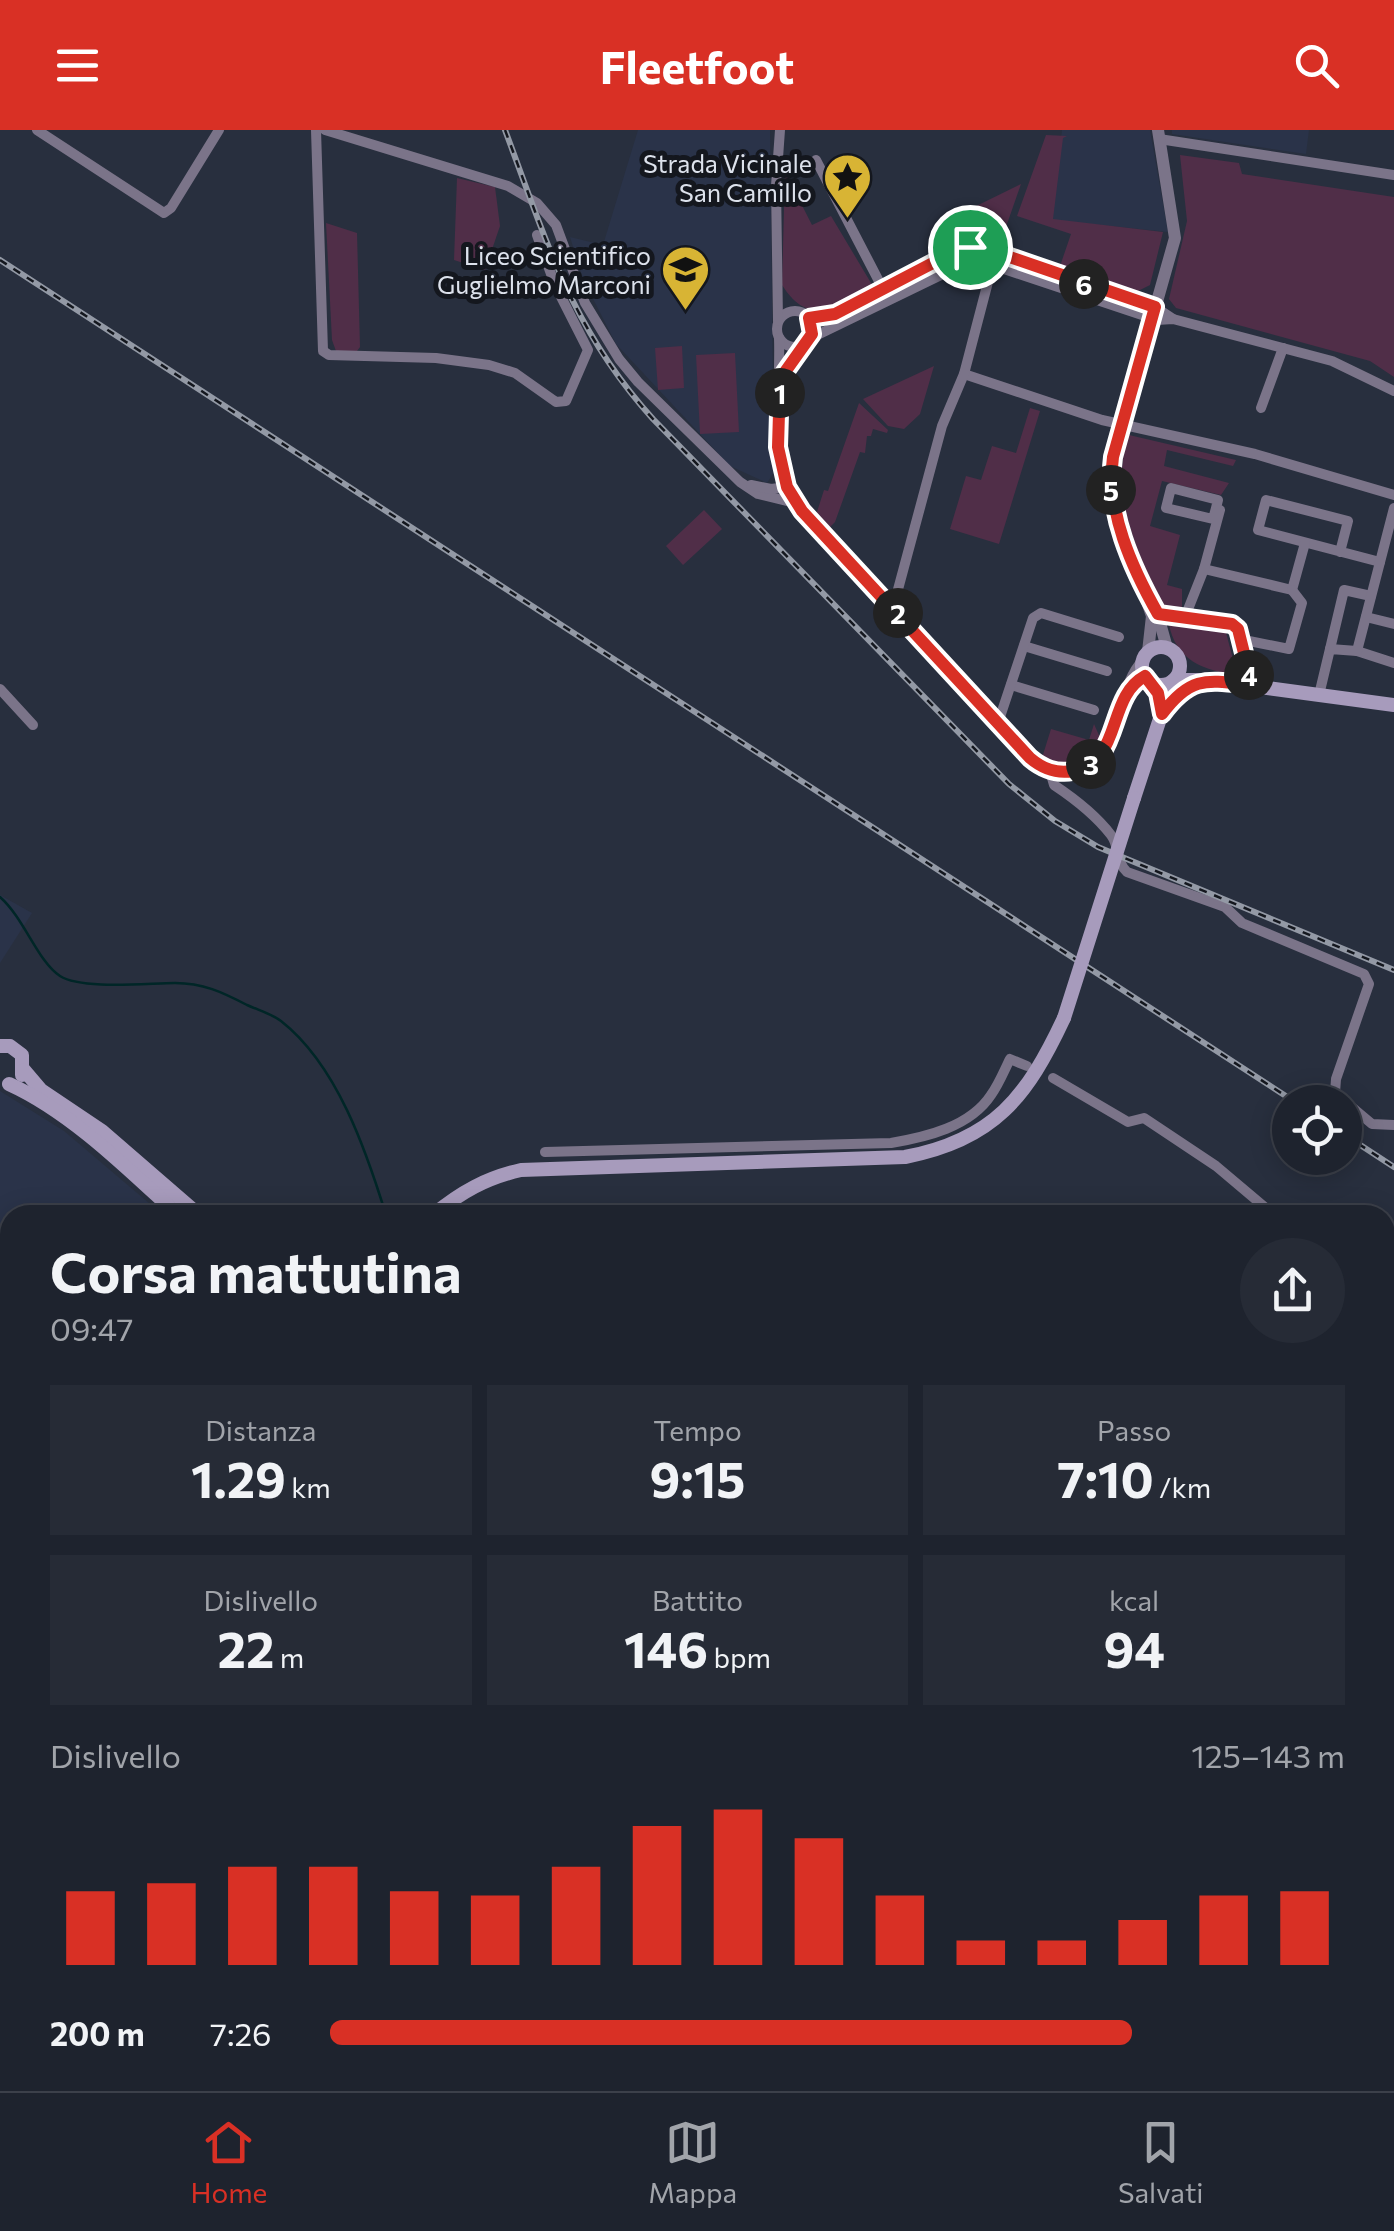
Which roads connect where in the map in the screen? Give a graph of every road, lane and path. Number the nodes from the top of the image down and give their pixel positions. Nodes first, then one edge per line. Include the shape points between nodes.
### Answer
1 (36, 130) edge
2 (220, 130) edge
3 (316, 130) edge
4 (325, 130) edge
5 (780, 130) edge
6 (1159, 133) edge
7 (816, 160) dead end
8 (1394, 175) edge
9 (538, 235) dead end
10 (994, 258) junction
11 (777, 282) junction
12 (883, 289) junction
13 (805, 315) junction
14 (1155, 315) junction
15 (778, 321) junction
16 (778, 338) junction
17 (806, 342) junction
18 (1283, 348) junction
19 (964, 374) junction
20 (780, 379) junction
21 (1394, 390) edge
22 (1261, 408) dead end
23 (1123, 422) junction
24 (740, 482) junction
25 (787, 487) junction
26 (1394, 495) edge
27 (794, 503) junction
28 (1216, 508) junction
29 (1394, 508) edge
30 (1305, 542) junction
31 (1340, 552) junction
32 (1380, 562) junction
33 (1204, 569) junction
34 (1144, 588) junction
35 (1292, 590) junction
36 (1371, 596) junction
37 (893, 608) junction
38 (1158, 614) junction
39 (1185, 617) junction
40 (1366, 617) junction
41 (1394, 624) edge
42 (1119, 637) dead end
43 (1239, 639) junction
44 (1024, 646) junction
45 (1167, 648) junction
46 (1330, 650) junction
47 (1357, 651) junction
48 (1146, 656) junction
49 (1394, 663) edge
50 (1180, 665) junction
51 (1107, 671) dead end
52 (1149, 680) junction
53 (1208, 680) junction
54 (1173, 681) junction
55 (1011, 685) junction
56 (1252, 685) junction
57 (0, 689) edge
58 (1124, 695) junction
59 (1320, 695) junction
60 (1394, 704) edge
61 (1094, 710) dead end
62 (1162, 714) junction
63 (33, 725) dead end
64 (997, 726) junction
65 (1050, 771) junction
66 (0, 1046) edge
67 (1028, 1066) dead end
68 (24, 1070) junction
69 (1053, 1078) dead end
70 (5, 1084) edge
71 (1394, 1124) edge
72 (545, 1152) dead end
73 (678, 1158) junction
74 (166, 1205) edge
75 (188, 1205) edge
76 (445, 1205) edge
77 (1262, 1205) edge

1 - 2 street via 164,213
3 - 9 street via 320,300 323,351 329,356 489,364 556,402 566,401 588,350
4 - 24 street via 508,186 537,203 556,225 585,302 619,359
5 - 11 street
6 - 8 street
6 - 14 street via 1175,238
7 - 12 street
10 - 12 street via 978,246 956,251
10 - 14 street
10 - 14 street
10 - 17 street via 964,262
10 - 19 street
11 - 13 street
11 - 15 street
12 - 13 street via 835,314
13 - 15 street via 784,314
13 - 17 street via 813,328
14 - 18 street
14 - 23 street
15 - 16 street
16 - 17 street via 786,345
16 - 20 street
17 - 20 street
18 - 21 street via 1332,361
18 - 22 street
19 - 23 street
19 - 37 street via 942,426
20 - 25 street via 778,447
23 - 26 street
23 - 34 street via 1110,478 1112,500
24 - 25 street
24 - 27 street
25 - 27 street
27 - 37 street
28 - 28 street via 1218,500 1171,488 1166,508 1213,519
28 - 33 street
29 - 32 street
30 - 31 street
30 - 31 street via 1258,530 1266,500 1348,521
30 - 35 street
31 - 32 street
32 - 36 street
33 - 35 street
33 - 39 street
34 - 38 street
34 - 48 street via 1154,624
35 - 43 street via 1302,602 1289,649
36 - 40 street
36 - 46 street via 1344,590
37 - 64 street
38 - 39 street
38 - 45 street
39 - 43 street via 1232,624
40 - 41 street
40 - 47 street
42 - 44 street via 1041,613
43 - 56 street
44 - 51 street
44 - 55 street
45 - 48 main road
45 - 50 main road
46 - 47 street
46 - 59 street
47 - 49 street
48 - 52 main road
48 - 58 street
50 - 53 main road
50 - 54 main road
52 - 54 main road
52 - 58 street via 1136,681
52 - 62 main road
53 - 54 main road
53 - 56 main road
53 - 62 main road via 1185,688
54 - 62 main road
55 - 61 street
55 - 64 street
56 - 59 main road
57 - 63 street
58 - 65 street via 1103,753 1080,770
59 - 60 main road
62 - 73 main road, bridge via 1064,1018 1043,1064 993,1123 904,1158
64 - 65 street
65 - 71 street via 1054,785 1112,836 1127,872 1225,908 1242,923 1364,974 1366,999 1334,1093 1372,1124
66 - 68 main road via 17,1050
67 - 73 street via 1010,1059 990,1098 922,1138
68 - 70 main road
68 - 75 main road
69 - 77 street via 1128,1122 1144,1118
70 - 74 main road via 82,1133
72 - 73 street
73 - 76 main road via 521,1170 490,1177

